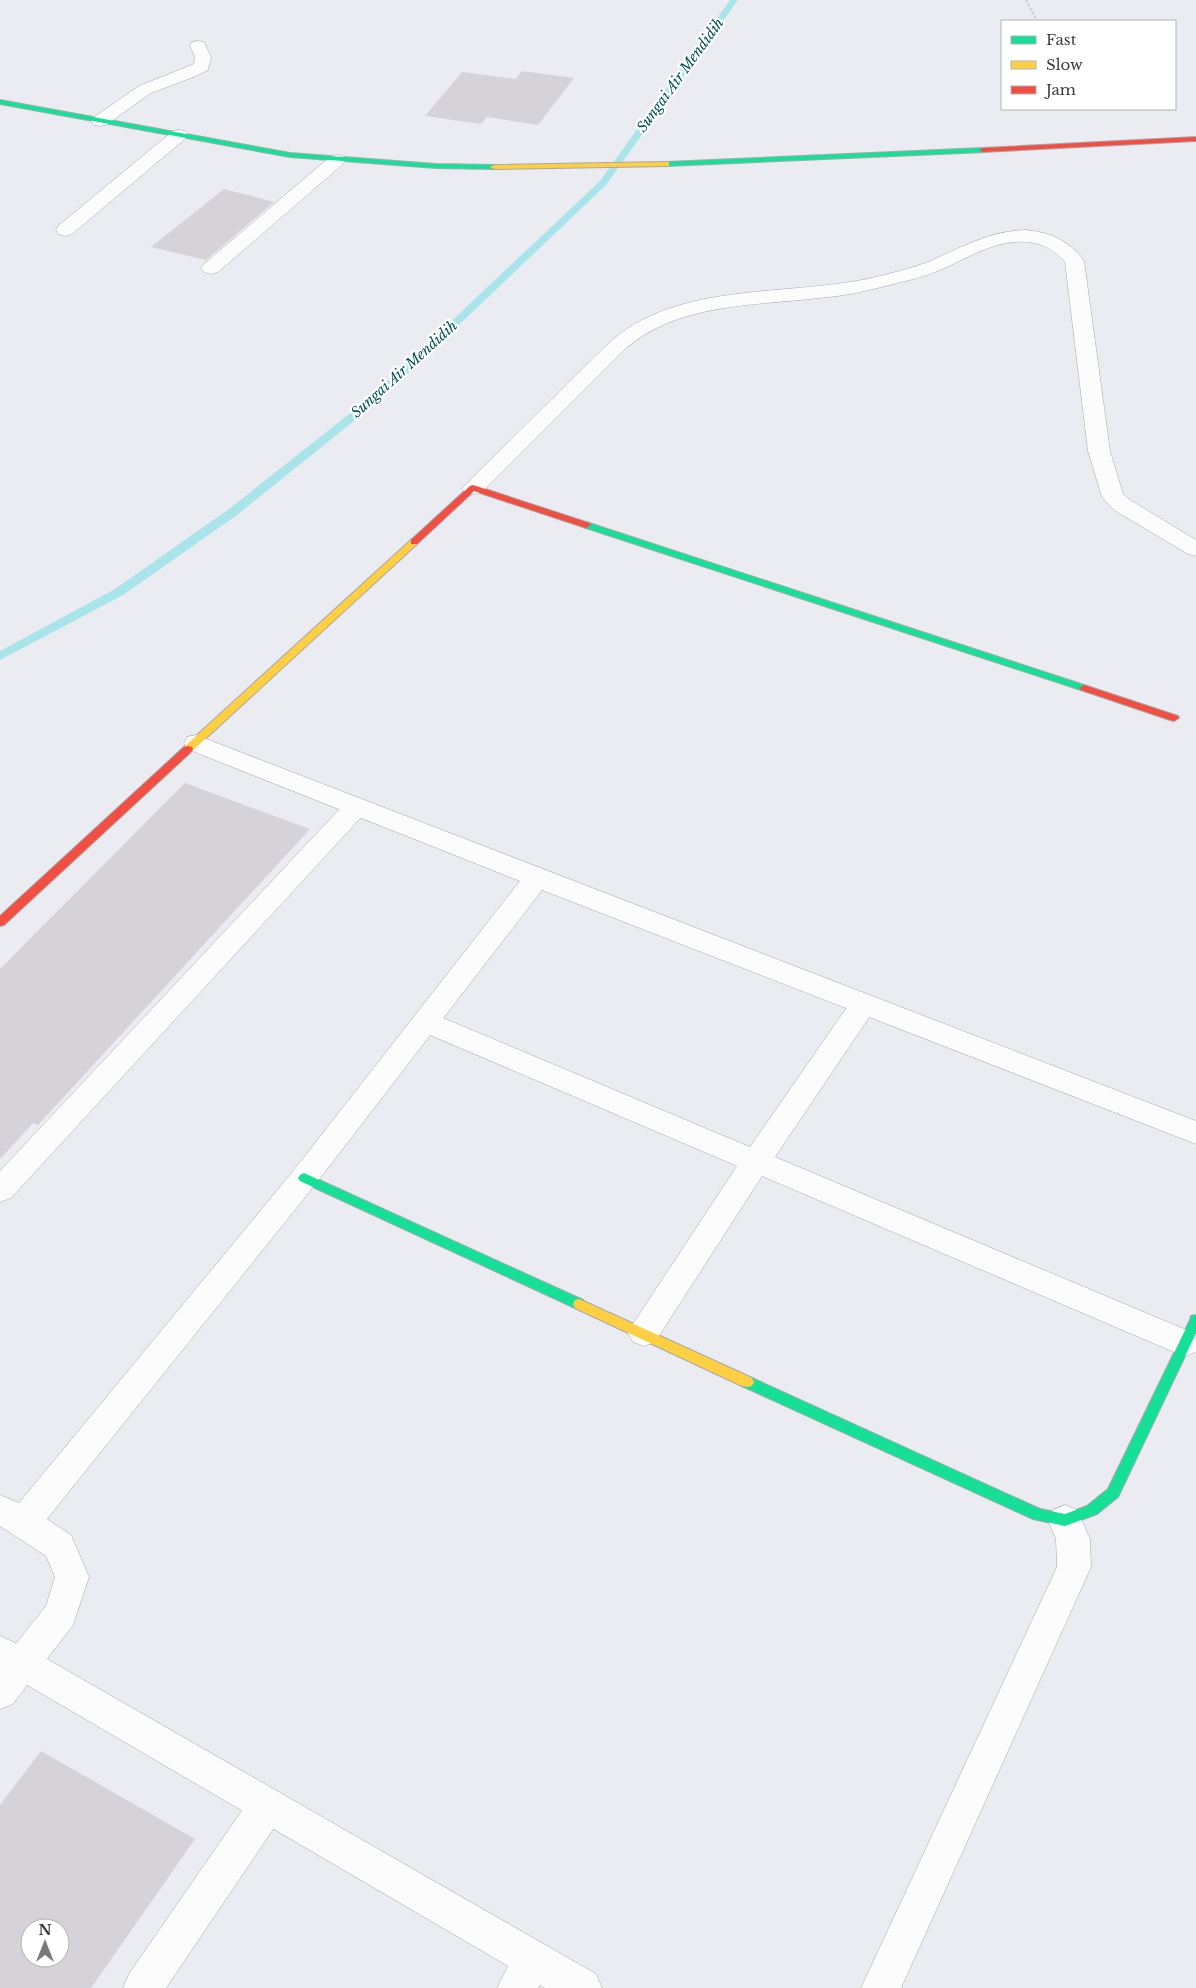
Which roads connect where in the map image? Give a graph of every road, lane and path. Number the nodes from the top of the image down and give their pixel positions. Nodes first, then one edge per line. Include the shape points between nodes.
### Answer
1 (1026, 0) edge
2 (1036, 20) edge
3 (198, 46) dead end
4 (0, 102) edge
5 (100, 121) junction
6 (179, 135) junction
7 (1196, 139) edge
8 (336, 160) junction
9 (65, 230) dead end
10 (211, 268) dead end
11 (473, 488) junction
12 (1196, 549) edge
13 (1174, 718) dead end
14 (196, 743) junction
15 (356, 807) junction
16 (537, 878) junction
17 (0, 922) edge
18 (864, 1004) junction
19 (426, 1022) junction
20 (1196, 1133) edge
21 (756, 1161) junction
22 (304, 1178) junction
23 (0, 1190) edge
24 (1190, 1331) edge
25 (644, 1333) junction
26 (12, 1516) edge
27 (1065, 1520) junction
28 (11, 1658) edge
29 (0, 1692) edge
30 (268, 1806) junction
31 (525, 1974) edge
32 (143, 1988) edge
33 (582, 1988) edge
34 (881, 1988) edge

1 - 2 path
3 - 5 street via 203,57 202,66 191,74 152,86
4 - 5 street
5 - 6 street
6 - 8 street
6 - 9 street
7 - 8 street via 674,164 474,167
8 - 10 street
11 - 12 street via 576,384 634,332 657,320 706,304 871,284 937,265 994,239 1036,237 1053,241 1074,261 1099,451 1113,497
11 - 13 street
11 - 14 street
14 - 15 street
14 - 17 street
15 - 16 street
15 - 23 street
16 - 18 street
16 - 19 street
18 - 20 street
18 - 21 street
19 - 21 street
19 - 22 street
21 - 24 street
21 - 25 street
22 - 25 street
22 - 26 street
24 - 27 street via 1113,1493 1092,1510
25 - 27 street via 1038,1515
26 - 28 street via 59,1546 72,1577 61,1614
27 - 34 street via 1072,1539 1074,1567
28 - 29 street
28 - 30 street
30 - 31 street
30 - 32 street
31 - 33 street

